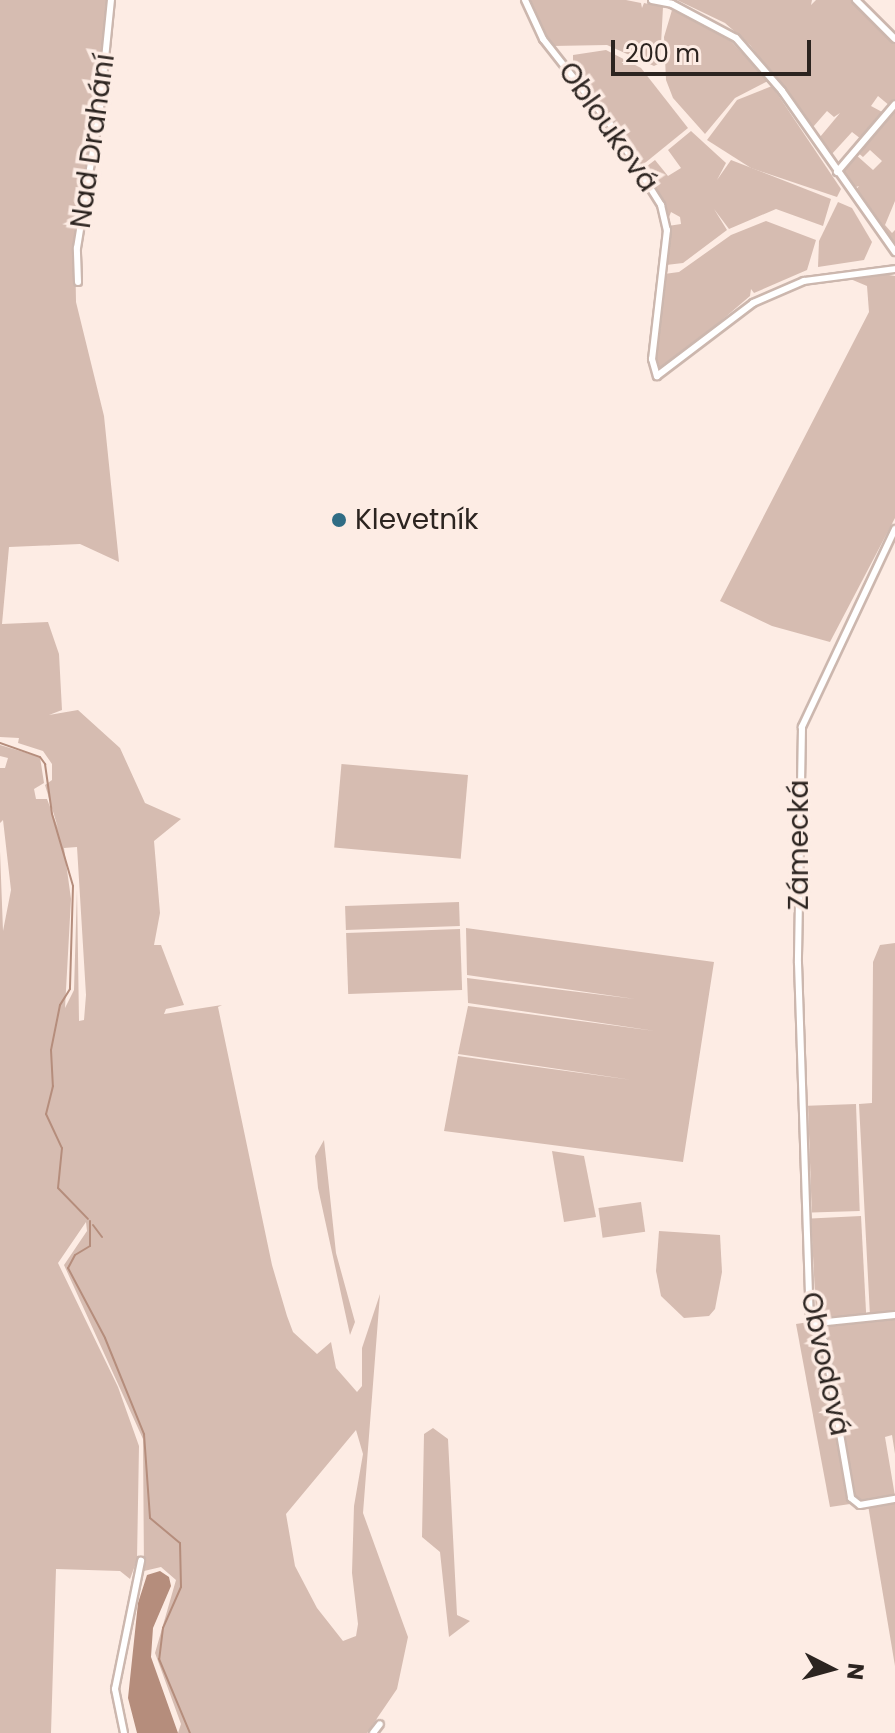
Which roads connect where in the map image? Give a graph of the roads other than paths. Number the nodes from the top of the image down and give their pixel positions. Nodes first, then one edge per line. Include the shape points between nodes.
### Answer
1 (111, 0) edge
2 (525, 0) edge
3 (652, 0) edge
4 (856, 0) edge
5 (895, 39) edge
6 (895, 104) edge
7 (837, 172) junction
8 (894, 250) edge
9 (895, 269) edge
10 (78, 282) dead end
11 (895, 529) edge
12 (804, 1181) joint
13 (895, 1315) edge
14 (817, 1323) junction
15 (895, 1499) edge
16 (141, 1561) dead end
17 (380, 1724) dead end
18 (124, 1733) edge
19 (373, 1733) edge

1 - 10 street, Nad Drahání via 77,248
2 - 9 street, Oblouková via 543,39 610,124 661,205 667,230 656,307 652,369 657,376 753,303 804,281
3 - 7 street via 686,10 736,38 782,91
4 - 5 street
6 - 7 street
7 - 8 street
11 - 12 street, Zámecká via 802,727 798,963
12 - 14 street, Obvodová via 810,1319
13 - 14 street
14 - 15 street, Obvodová via 851,1498 860,1505
16 - 18 street via 115,1689
17 - 19 street

